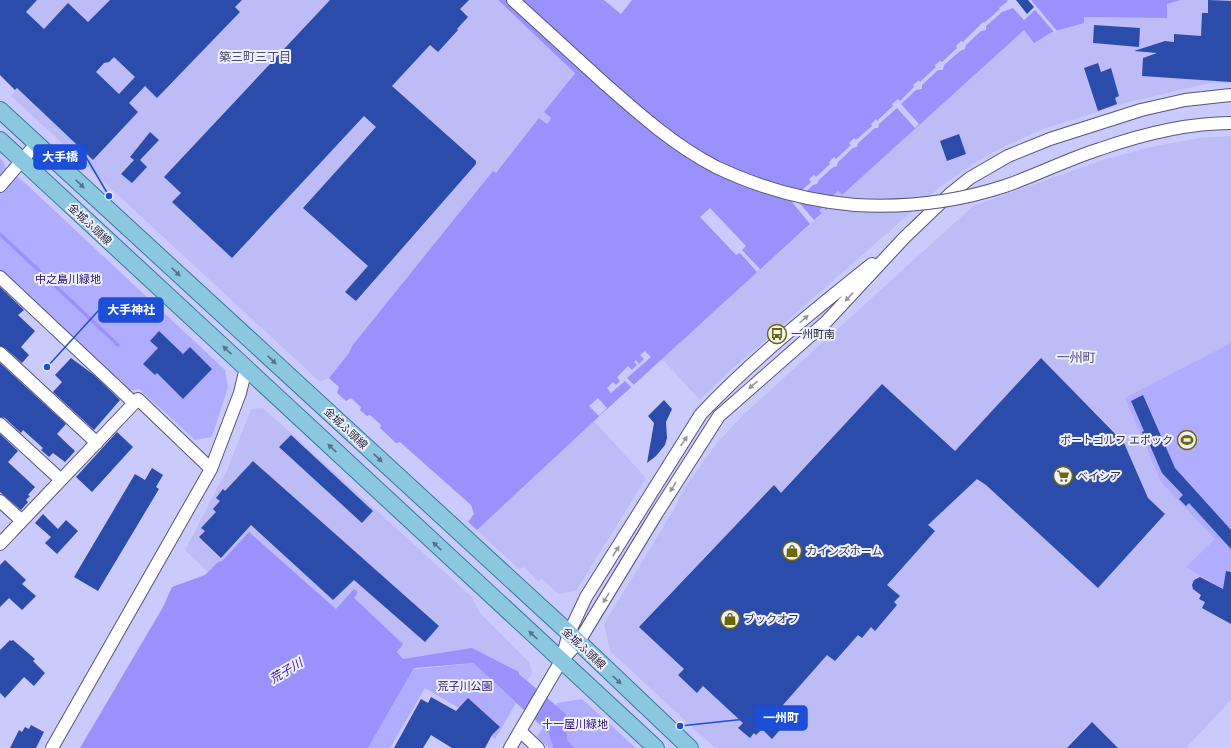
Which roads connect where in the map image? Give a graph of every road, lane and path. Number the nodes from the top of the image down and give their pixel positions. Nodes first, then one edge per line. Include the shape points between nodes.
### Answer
1 (514, 0) edge
2 (1231, 95) edge
3 (0, 110) edge
4 (1231, 124) edge
5 (0, 140) edge
6 (36, 144) junction
7 (23, 161) junction
8 (0, 186) edge
9 (904, 238) junction
10 (0, 277) edge
11 (0, 353) edge
12 (246, 368) junction
13 (134, 403) junction
14 (0, 424) edge
15 (97, 443) junction
16 (211, 469) junction
17 (61, 480) junction
18 (0, 501) edge
19 (22, 521) junction
20 (0, 544) edge
21 (574, 638) junction
22 (561, 661) junction
23 (520, 731) junction
24 (52, 748) edge
25 (510, 748) edge
26 (538, 748) edge
27 (656, 748) edge
28 (690, 748) edge

1 - 4 street, bridge via 621,98 660,131 688,150 744,179 782,192 833,203 885,206 967,197 1011,184 1100,149 1150,135 1192,127
2 - 9 street via 1185,100 1141,110 1050,139 1008,156 970,178
3 - 6 main road, 金城ふ頭線
5 - 7 main road, 金城ふ頭線
6 - 7 street
6 -> 21 main road, 金城ふ頭線
7 - 8 street
12 -> 7 main road, 金城ふ頭線
9 -> 21 street via 826,322 719,416
21 -> 9 street via 586,597 702,414 722,392 817,307
10 - 13 street
11 - 15 street
12 - 16 street via 240,393
22 -> 12 main road, 金城ふ頭線
13 - 15 street
13 - 16 street via 138,399
14 - 17 street
15 - 17 street
16 - 24 street
17 - 19 street
18 - 19 street
19 - 20 street
21 - 22 street
21 -> 28 main road, 金城ふ頭線
22 - 23 street
22 - 27 main road, 金城ふ頭線
23 - 25 street
23 - 26 street

